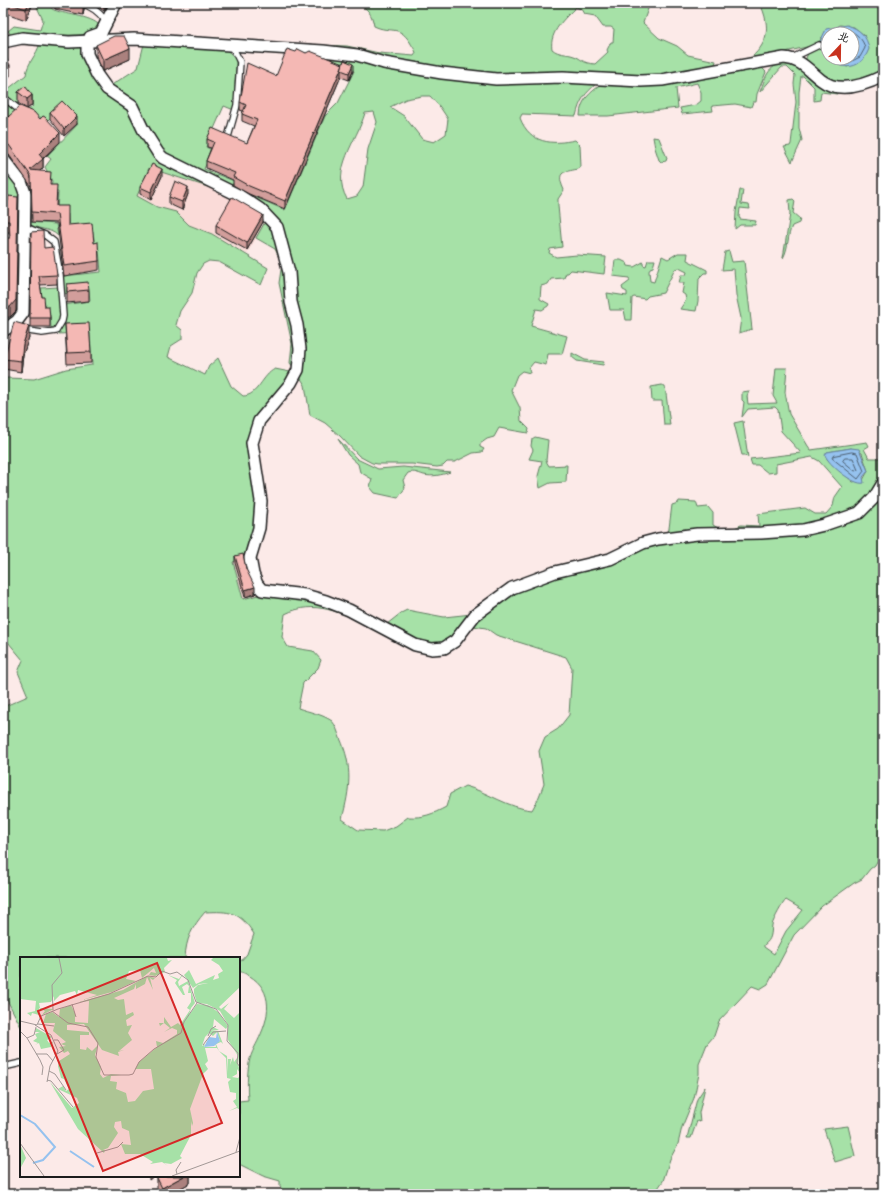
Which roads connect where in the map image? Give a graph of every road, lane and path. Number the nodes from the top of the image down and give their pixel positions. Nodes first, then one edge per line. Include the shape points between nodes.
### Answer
1 (81, 3) edge
2 (116, 3) edge
3 (105, 27) junction
4 (22, 38) junction
5 (87, 40) junction
6 (3, 42) edge
7 (819, 45) dead end
8 (232, 46) junction
9 (792, 58) junction
10 (883, 76) edge
11 (3, 97) edge
12 (28, 115) edge
13 (228, 137) edge
14 (3, 159) edge
15 (26, 227) junction
16 (6, 328) edge
17 (883, 483) edge
18 (20, 1063) edge
19 (8, 1066) dead end

1 - 3 lane via 90,6 104,18
2 - 3 street
3 - 4 street via 101,33 92,37
4 - 5 street via 69,42
4 - 6 street
5 - 8 street via 134,39
5 - 17 street via 87,54 96,75 107,89 132,106 158,153 163,158 249,201 269,218 280,235 297,325 299,361 296,376 259,422 252,443 261,501 259,528 250,558 253,574 262,590 305,595 326,601 349,610 415,645 432,649 444,648 455,641 475,614 512,588 555,572 610,559 643,543 658,539 697,534 803,530 824,525 859,513 874,498
7 - 9 lane
8 - 9 street via 340,52 442,73 496,79 563,77 662,80
8 - 13 lane via 240,62 237,105
9 - 10 street via 822,81 840,88
11 - 12 lane via 16,109
14 - 15 street via 24,187
15 - 16 street via 23,313 17,321
15 - 16 lane via 54,242 60,276 62,321 56,331 42,333
18 - 19 lane

